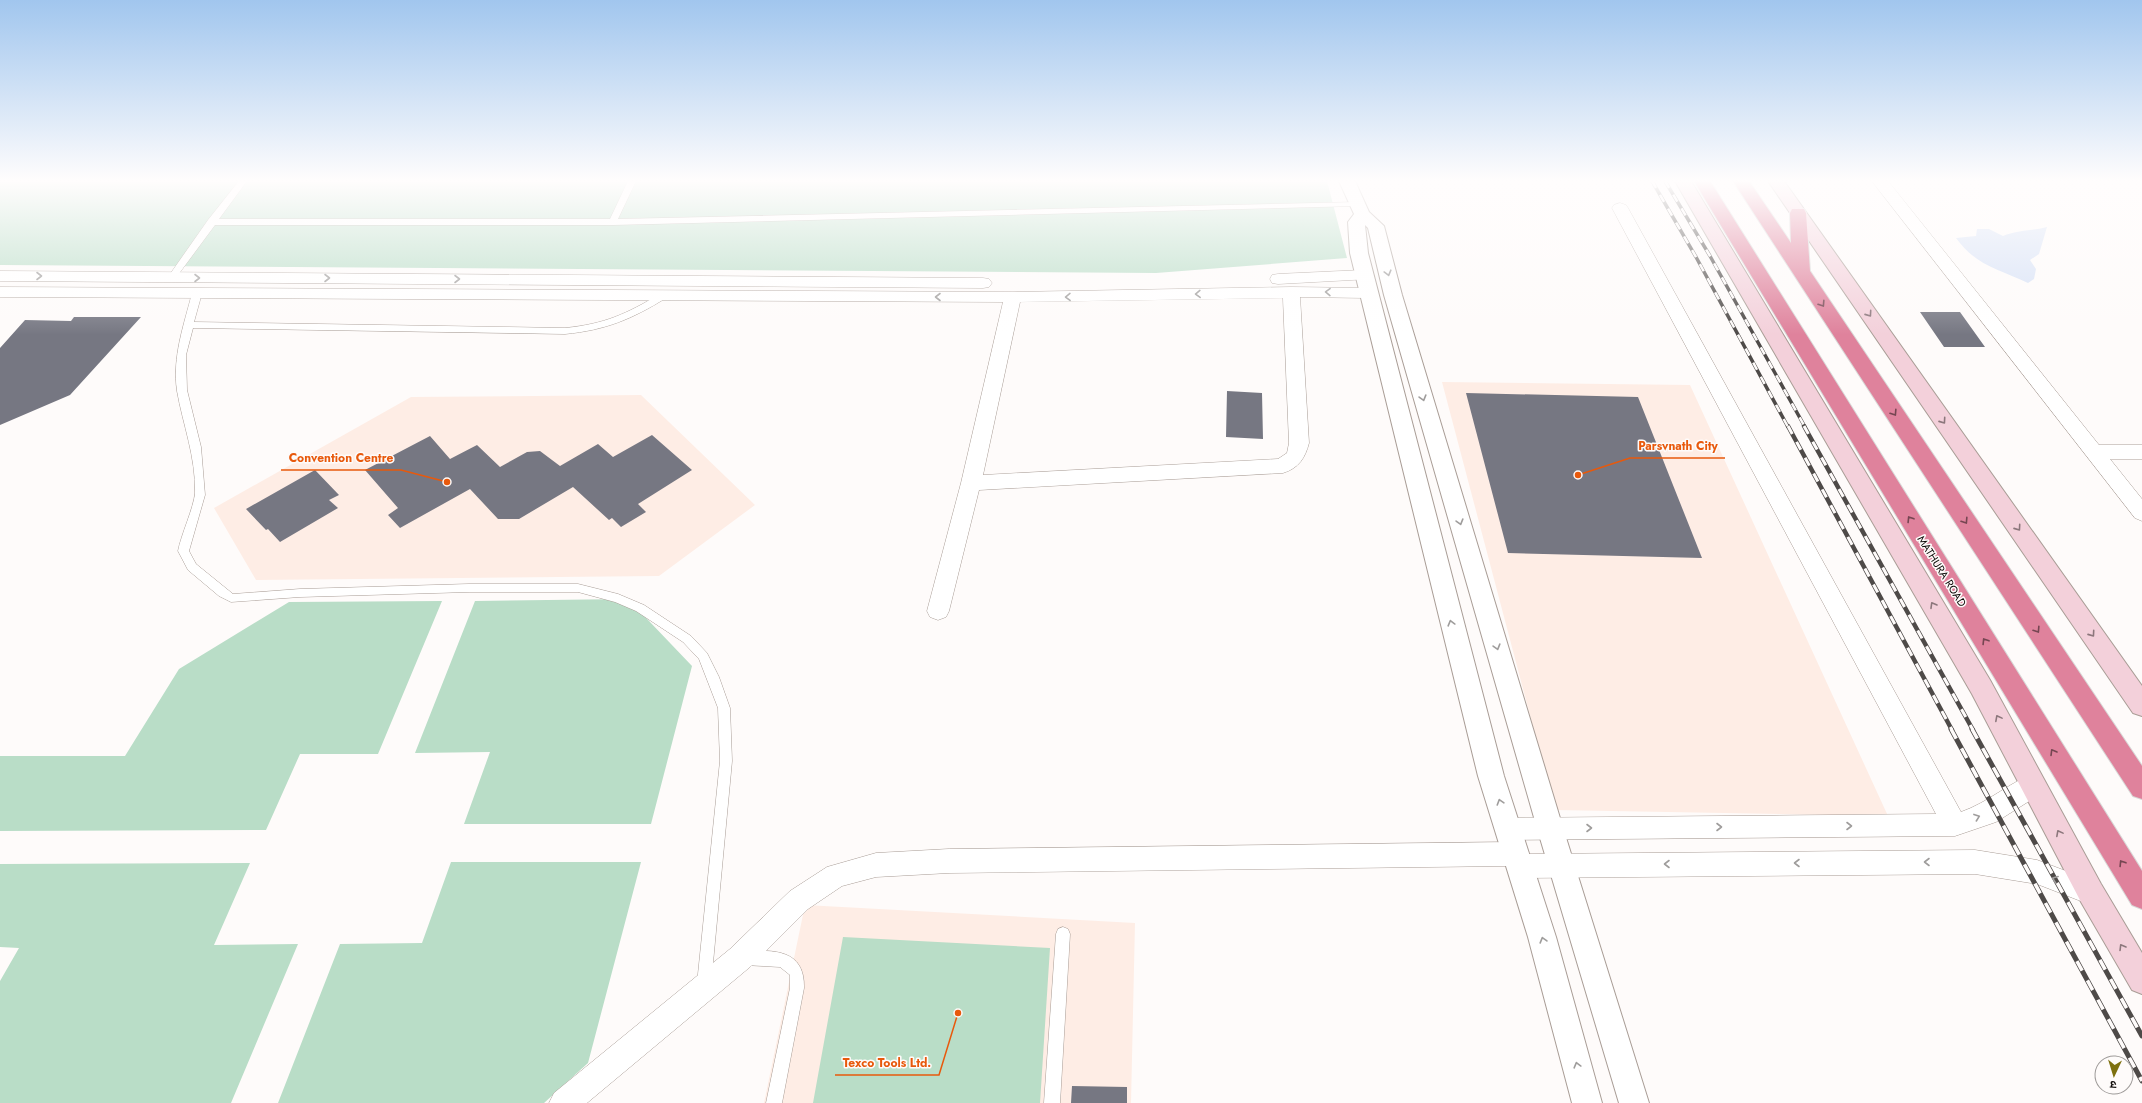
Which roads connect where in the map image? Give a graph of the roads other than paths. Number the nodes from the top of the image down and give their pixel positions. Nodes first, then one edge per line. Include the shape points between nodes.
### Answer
1 (204, 232) edge
2 (1356, 232) edge
3 (1378, 232) edge
4 (1633, 232) edge
5 (1723, 232) edge
6 (1731, 232) edge
7 (1774, 232) edge
8 (1799, 232) edge
9 (1812, 232) edge
10 (1921, 232) edge
11 (1800, 272) junction
12 (0, 276) edge
13 (172, 277) junction
14 (1365, 284) junction
15 (0, 292) edge
16 (1291, 292) junction
17 (197, 293) junction
18 (663, 296) junction
19 (1013, 298) junction
20 (188, 325) junction
21 (2094, 452) junction
22 (2142, 452) edge
23 (971, 483) junction
24 (2142, 513) edge
25 (938, 611) dead end
26 (2142, 706) edge
27 (2033, 785) junction
28 (2142, 788) edge
29 (1955, 826) junction
30 (1508, 828) junction
31 (1550, 828) junction
32 (1518, 860) junction
33 (1561, 864) junction
34 (2091, 893) junction
35 (2142, 896) edge
36 (1063, 934) dead end
37 (740, 958) junction
38 (2142, 980) edge
39 (704, 987) junction
40 (564, 1103) edge
41 (774, 1103) edge
42 (1052, 1103) edge
43 (1587, 1103) edge
44 (1634, 1103) edge

1 - 13 lane
2 - 14 street
3 -> 31 street via 1393,295
4 - 29 street
27 -> 5 main road via 1981,687
35 -> 6 highway, MATHURA ROAD via 1742,246
7 - 11 highway
8 - 11 highway
9 -> 26 main road
10 - 21 street
11 -> 28 highway
12 -> 13 street
13 -> 14 street
14 -> 16 street
30 -> 14 street via 1491,776
15 - 17 street
16 -> 19 street
16 - 23 street via 1299,443 1296,456 1283,466
17 - 18 street
17 - 20 lane
19 -> 18 street
18 - 20 lane via 603,327 565,331
19 - 23 street
20 - 39 lane via 181,355 182,390 196,447 200,495 184,551 192,567 223,593 232,598 245,598 300,593 578,588 618,598 640,608 687,639 703,656 724,708 726,761
21 - 22 street
21 - 24 street
23 - 25 street
29 -> 27 street via 1987,814
34 -> 27 main road
31 -> 29 street
30 - 31 street
30 - 32 street
31 - 33 street
32 - 33 street
32 - 37 street via 948,861 876,865 836,876 800,900
43 -> 32 street via 1542,937
34 -> 33 street via 2036,872 1975,862
33 - 44 street
38 -> 34 main road
36 - 42 lane
37 - 39 street
37 - 41 lane via 778,959 788,963 796,972 797,988
39 - 40 street

